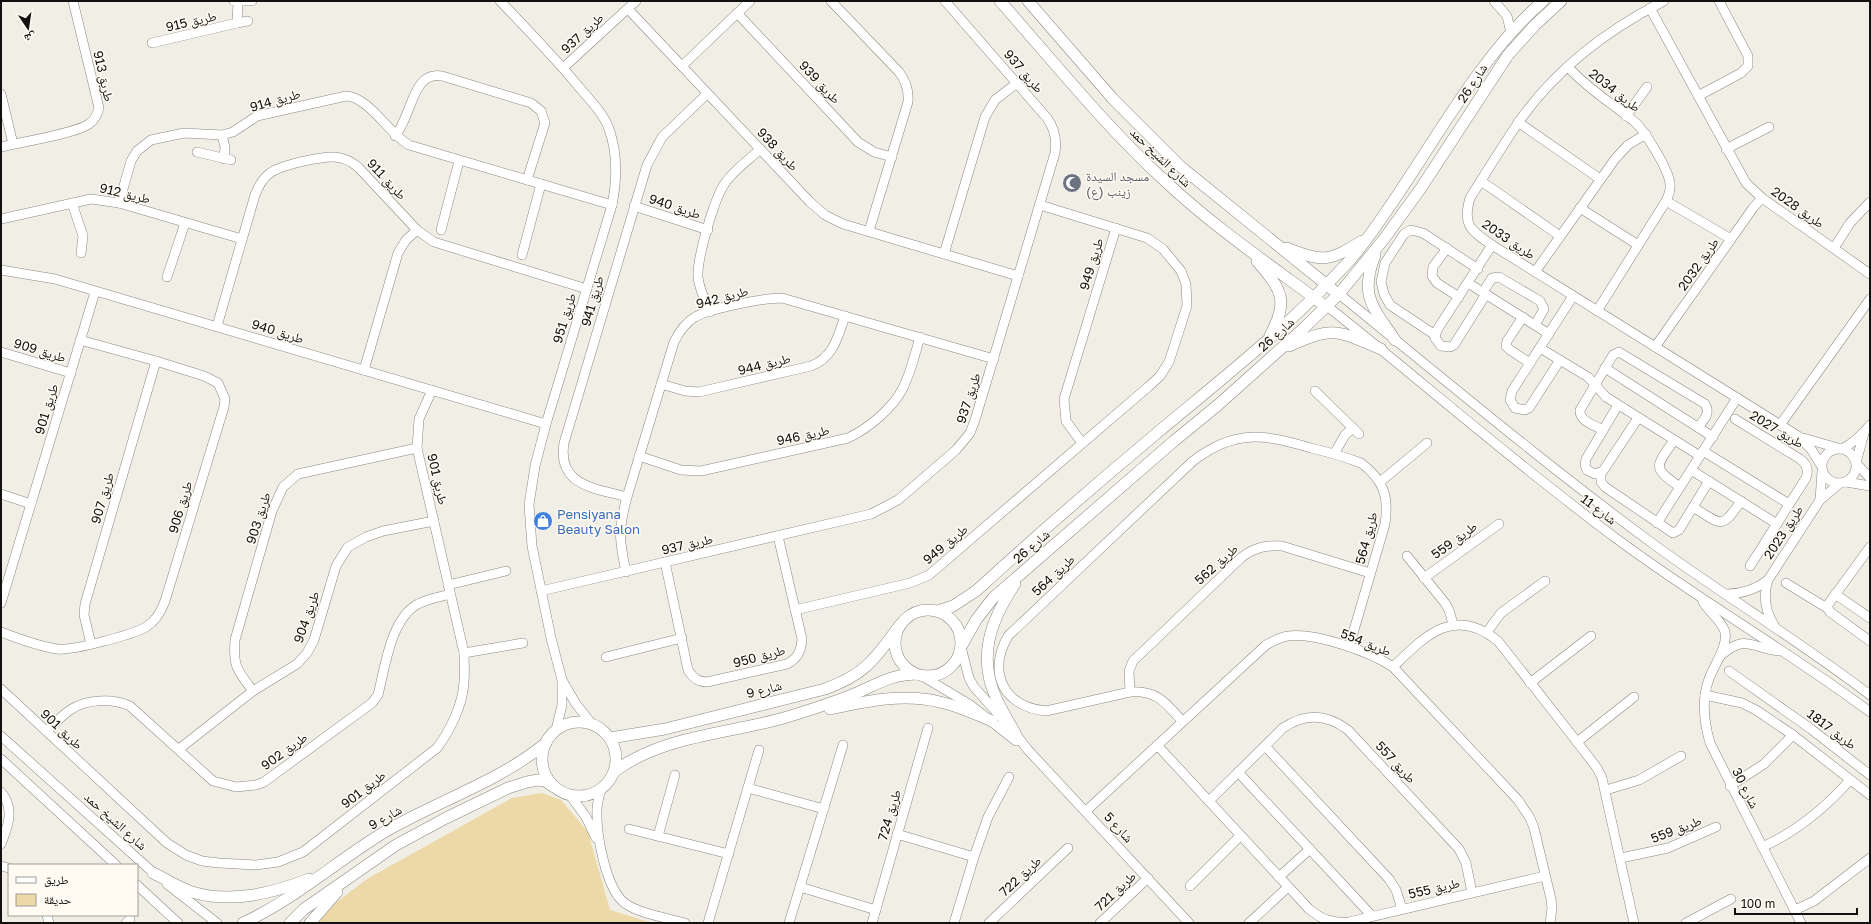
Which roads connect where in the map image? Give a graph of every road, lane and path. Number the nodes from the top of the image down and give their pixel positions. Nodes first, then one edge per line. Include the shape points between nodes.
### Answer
1 (73, 1) edge
2 (236, 1) edge
3 (252, 1) edge
4 (500, 1) edge
5 (636, 1) edge
6 (750, 1) edge
7 (831, 1) edge
8 (945, 1) edge
9 (1000, 1) edge
10 (1028, 1) edge
11 (1494, 1) edge
12 (1543, 1) edge
13 (1561, 1) edge
14 (1664, 1) edge
15 (1719, 1) edge
16 (628, 8) junction
17 (1650, 8) junction
18 (737, 13) junction
19 (1507, 16) junction
20 (1523, 20) junction
21 (248, 21) dead end
22 (237, 23) junction
23 (1511, 33) junction
24 (152, 43) dead end
25 (682, 66) junction
26 (1568, 67) junction
27 (564, 68) junction
28 (1017, 83) junction
29 (1647, 87) dead end
30 (1, 94) edge
31 (707, 94) junction
32 (1698, 96) junction
33 (1626, 116) junction
34 (1518, 122) junction
35 (1768, 127) dead end
36 (1646, 134) junction
37 (222, 136) junction
38 (394, 136) junction
39 (13, 144) junction
40 (1, 147) edge
41 (760, 149) junction
42 (1726, 149) junction
43 (197, 152) dead end
44 (892, 157) junction
45 (459, 161) junction
46 (1600, 179) junction
47 (528, 180) junction
48 (1481, 181) junction
49 (541, 184) junction
50 (1762, 198) junction
51 (1666, 201) junction
52 (1870, 202) edge
53 (72, 203) junction
54 (119, 203) junction
55 (612, 205) junction
56 (1040, 205) junction
57 (634, 206) junction
58 (1580, 208) junction
59 (1, 219) edge
60 (185, 223) junction
61 (1116, 228) junction
62 (417, 230) junction
63 (440, 230) dead end
64 (708, 230) junction
65 (869, 231) junction
66 (1369, 236) junction
67 (1560, 236) junction
68 (242, 239) junction
69 (1731, 240) junction
70 (1274, 242) junction
71 (1492, 245) junction
72 (1638, 246) junction
73 (1378, 247) junction
74 (1447, 248) junction
75 (1834, 248) junction
76 (1248, 249) junction
77 (81, 252) dead end
78 (944, 254) junction
79 (522, 255) dead end
80 (1478, 269) junction
81 (1, 270) edge
82 (1535, 272) junction
83 (1870, 274) edge
84 (1018, 276) junction
85 (167, 277) dead end
86 (1468, 283) junction
87 (1327, 285) junction
88 (586, 289) junction
89 (95, 292) junction
90 (1484, 293) junction
91 (1339, 294) junction
92 (1459, 296) junction
93 (1574, 296) junction
94 (1315, 298) junction
95 (1870, 299) edge
96 (1327, 306) junction
97 (1598, 311) junction
98 (710, 312) junction
99 (845, 316) junction
100 (1523, 317) junction
101 (1535, 325) junction
102 (217, 326) junction
103 (1549, 334) junction
104 (1435, 335) junction
105 (920, 337) junction
106 (80, 340) junction
107 (1395, 340) junction
108 (1266, 344) junction
109 (1656, 347) junction
110 (1540, 348) junction
111 (1381, 349) junction
112 (1279, 350) junction
113 (1, 352) edge
114 (994, 359) junction
115 (156, 360) junction
116 (1560, 360) junction
117 (1530, 363) junction
118 (1605, 368) junction
119 (364, 370) junction
120 (71, 373) junction
121 (661, 384) junction
122 (1595, 384) junction
123 (432, 390) junction
124 (1315, 391) dead end
125 (1738, 398) junction
126 (1618, 405) junction
127 (1638, 418) junction
128 (1735, 419) dead end
129 (546, 424) junction
130 (1780, 425) junction
131 (1870, 425) edge
132 (1698, 428) junction
133 (1603, 430) junction
134 (1864, 433) junction
135 (1798, 436) junction
136 (1713, 437) junction
137 (1674, 440) junction
138 (1082, 443) junction
139 (1428, 443) dead end
140 (417, 448) junction
141 (1840, 448) junction
142 (1702, 453) junction
143 (1334, 454) junction
144 (639, 456) junction
145 (1856, 463) junction
146 (1822, 468) junction
147 (1691, 470) junction
148 (1601, 473) junction
149 (1870, 478) edge
150 (1709, 481) junction
151 (1380, 482) junction
152 (1843, 482) junction
153 (1870, 486) edge
154 (1680, 487) junction
155 (1, 494) edge
156 (626, 497) junction
157 (1820, 500) junction
158 (1741, 501) junction
159 (31, 504) junction
160 (1789, 504) junction
161 (1694, 507) junction
162 (434, 521) junction
163 (1657, 523) junction
164 (1499, 524) dead end
165 (1777, 524) junction
166 (778, 536) junction
167 (1870, 547) edge
168 (1407, 556) dead end
169 (665, 562) junction
170 (1750, 566) dead end
171 (1025, 569) junction
172 (506, 571) dead end
173 (626, 572) junction
174 (1370, 573) junction
175 (1424, 578) junction
176 (4, 580) edge
177 (1768, 580) junction
178 (1545, 581) dead end
179 (1786, 583) dead end
180 (449, 589) junction
181 (541, 591) junction
182 (1726, 594) junction
183 (1835, 594) junction
184 (1702, 600) junction
185 (1, 603) edge
186 (1828, 605) junction
187 (796, 610) junction
188 (938, 611) junction
189 (1870, 618) edge
190 (1453, 624) junction
191 (900, 625) junction
192 (1775, 626) junction
193 (1, 632) edge
194 (1487, 632) junction
195 (1591, 636) dead end
196 (682, 638) junction
197 (1870, 642) edge
198 (523, 643) dead end
199 (91, 644) junction
200 (961, 646) junction
201 (1349, 647) junction
202 (1783, 652) junction
203 (464, 653) junction
204 (606, 657) dead end
205 (1719, 657) junction
206 (1393, 667) junction
207 (1729, 671) dead end
208 (919, 675) junction
209 (562, 680) junction
210 (1530, 683) junction
211 (1, 690) edge
212 (253, 691) junction
213 (1130, 692) junction
214 (1705, 695) junction
215 (1870, 695) edge
216 (1634, 697) dead end
217 (1777, 704) junction
218 (1870, 712) edge
219 (786, 717) junction
220 (1769, 718) junction
221 (992, 721) junction
222 (1182, 721) junction
223 (592, 724) junction
224 (928, 728) dead end
225 (556, 730) junction
226 (46, 731) junction
227 (1015, 733) junction
228 (1, 736) edge
229 (1793, 736) junction
230 (610, 738) junction
231 (1577, 742) junction
232 (546, 743) junction
233 (843, 745) dead end
234 (1157, 745) junction
235 (1265, 746) junction
236 (179, 749) junction
237 (759, 750) dead end
238 (1028, 750) junction
239 (1681, 756) dead end
240 (1, 759) edge
241 (615, 771) junction
242 (1238, 772) junction
243 (1870, 774) edge
244 (676, 775) dead end
245 (1009, 777) dead end
246 (1850, 780) junction
247 (1730, 786) junction
248 (554, 787) junction
249 (748, 788) junction
250 (601, 789) junction
251 (1606, 790) junction
252 (1, 792) edge
253 (1869, 793) edge
254 (570, 795) junction
255 (1209, 802) junction
256 (824, 809) junction
257 (1086, 811) junction
258 (1716, 827) dead end
259 (629, 829) dead end
260 (898, 834) junction
261 (658, 836) junction
262 (1240, 836) junction
263 (1, 844) edge
264 (1762, 847) junction
265 (601, 848) junction
266 (1068, 848) dead end
267 (1310, 849) junction
268 (729, 854) junction
269 (974, 857) junction
270 (1621, 858) junction
271 (1870, 858) edge
272 (115, 864) edge
273 (154, 873) junction
274 (321, 875) junction
275 (1545, 876) junction
276 (1279, 877) junction
277 (1148, 878) junction
278 (349, 879) junction
279 (138, 886) edge
280 (1190, 886) dead end
281 (800, 887) junction
282 (1288, 887) junction
283 (1472, 893) junction
284 (1731, 898) dead end
285 (1402, 909) junction
286 (876, 910) junction
287 (1795, 910) junction
288 (1372, 916) junction
289 (1328, 922) edge
290 (178, 923) edge
291 (217, 923) edge
292 (243, 923) edge
293 (290, 923) edge
294 (310, 923) edge
295 (685, 923) edge
296 (708, 923) edge
297 (789, 923) edge
298 (872, 923) edge
299 (954, 923) edge
300 (989, 923) edge
301 (1100, 923) edge
302 (1189, 923) edge
303 (1249, 923) edge
304 (1550, 923) edge
305 (1634, 923) edge
306 (1686, 923) edge
307 (1801, 923) edge

1 - 39 street, طريق 913 via 98,114 82,128
2 - 3 street
2 - 22 street, طريق 915
4 - 27 street, طريق 951
5 - 16 street, طريق 937
6 - 18 street
7 - 44 street via 905,81 908,102
8 - 28 street, طريق 937
9 - 76 main road, شارع الشيخ حمد via 1124,141 1185,199
10 - 70 main road, شارع الشيخ حمد via 1149,136 1181,167
11 - 19 street
12 - 20 main road, شارع 26
13 - 73 main road, شارع 26 via 1535,25 1508,56 1421,188
14 - 17 street, طريق 2033
15 - 32 street via 1748,56 1748,66 1741,73
16 - 25 street, طريق 938
16 - 27 street, طريق 937
17 - 26 street, طريق 2033 via 1616,29
17 - 32 street, طريق 2028
18 - 25 street
18 - 44 street, طريق 939 via 858,142 874,152
19 - 20 street
19 - 23 street
20 - 23 main road, شارع 26
21 - 22 street, طريق 915
22 - 24 street, طريق 915
23 - 66 main road, شارع 26 via 1449,116
25 - 31 street, طريق 938
26 - 33 street, طريق 2034 via 1596,94
26 - 34 street, طريق 2033
27 - 55 street, طريق 951 via 609,128 615,156 616,185
28 - 56 street, طريق 937 via 1050,122 1056,137 1055,153
28 - 78 street via 995,100 985,117
29 - 33 street
30 - 39 street
31 - 41 street, طريق 938
31 - 57 street, طريق 941 via 656,146 647,164
32 - 42 street, طريق 2028
33 - 36 street, طريق 2034
34 - 46 street
34 - 48 street, طريق 2033
35 - 42 street
36 - 46 street via 1621,152
36 - 51 street, طريق 2034 via 1669,176 1670,194
37 - 38 street, طريق 914 via 257,116 346,96 362,101
37 - 43 street via 228,159
37 - 54 street, طريق 914 via 178,133 146,143 131,161
38 - 45 street, طريق 914 via 409,145
38 - 47 street via 405,121 420,82 433,75 531,103 541,111 545,123
39 - 40 street, طريق 913
41 - 64 street, طريق 940 via 724,184
41 - 65 street, طريق 938 via 817,209 834,220
42 - 50 street, طريق 2028 via 1746,184
44 - 65 street
45 - 47 street, طريق 914
45 - 63 street
46 - 58 street
47 - 49 street, طريق 914
48 - 67 street
48 - 71 street, طريق 2033 via 1470,198 1467,220 1475,234
49 - 55 street, طريق 914
49 - 79 street
50 - 69 street, طريق 2032
50 - 75 street, طريق 2028
51 - 69 street
51 - 72 street, طريق 2034
52 - 75 street via 1850,223
53 - 54 street, طريق 912 via 91,199
53 - 59 street, طريق 912
53 - 77 street via 83,236
54 - 60 street, طريق 912
55 - 88 street, طريق 951
56 - 61 street, طريق 949
56 - 84 street, طريق 937
57 - 64 street, طريق 940
57 - 156 street, طريق 941 via 562,452 567,470 579,483
58 - 67 street
58 - 72 street
60 - 68 street, طريق 912
60 - 85 street
61 - 138 street, طريق 949 via 1064,400 1066,421
61 - 138 street, طريق 949 via 1147,238 1163,249 1184,277 1188,292 1187,306 1172,355 1160,376
62 - 68 street, طريق 911 via 358,166 347,160 328,157 284,166 266,177 257,189
62 - 88 street, طريق 911 via 440,245
62 - 119 street via 406,240 398,253
64 - 98 street, طريق 940 via 698,276
65 - 78 street, طريق 938
66 - 70 main road via 1342,254 1324,259 1309,257
66 - 87 main road, شارع 26
67 - 82 street
68 - 102 street, طريق 911
69 - 109 street, طريق 2032
70 - 87 main road, شارع الشيخ حمد
71 - 80 street
71 - 82 street, طريق 2033
72 - 97 street, طريق 2034
73 - 91 main road, شارع 26
73 - 107 main road via 1369,272 1368,290 1372,304
74 - 80 street
74 - 92 street via 1433,267 1432,276 1437,283
74 - 104 street via 1419,231 1408,232 1385,263 1381,276 1382,288 1390,305
75 - 83 street, طريق 2028
76 - 94 main road, شارع الشيخ حمد
76 - 108 main road via 1273,281 1281,299 1281,313
78 - 84 street, طريق 938
80 - 86 street
81 - 89 street, طريق 940 via 54,279
82 - 93 street, طريق 2033
84 - 114 street, طريق 937
86 - 90 street
86 - 92 street
87 - 91 main road, شارع الشيخ حمد
87 - 94 main road, شارع 26
88 - 129 street, طريق 951
89 - 102 street, طريق 940
89 - 106 street, طريق 901
90 - 100 street
90 - 101 street via 1492,278 1499,277 1540,301 1544,309
90 - 104 street via 1454,344 1450,347 1441,346 1437,343
91 - 96 main road, شارع 26
91 - 107 street, شارع 11
92 - 104 street
93 - 97 street, طريق 2033
93 - 103 street
94 - 96 main road, شارع الشيخ حمد
94 - 108 main road, شارع 26
95 - 130 street
96 - 111 street, شارع 11
96 - 112 main road, شارع 26
97 - 109 street, طريق 2033
98 - 99 street, طريق 942 via 766,299 782,298
98 - 121 street, طريق 942 via 691,320 677,335
99 - 105 street, طريق 942
99 - 121 street, طريق 944 via 831,352 822,361 811,366 699,392
100 - 101 street
100 - 117 street via 1506,346
101 - 103 street
102 - 119 street, طريق 940
103 - 110 street
105 - 114 street, طريق 942
105 - 144 street, طريق 946 via 900,394 867,427 848,438 701,471 681,470
106 - 115 street, طريق 906
106 - 120 street, طريق 901
107 - 182 street, شارع 11 via 1626,523
108 - 188 main road, شارع 26 via 1144,444 976,591 953,606
109 - 125 street, طريق 2033
110 - 116 street
110 - 117 street
111 - 112 main road via 1346,334 1326,332
111 - 184 street, شارع 11 via 1529,472
112 - 171 main road, شارع 26
113 - 120 street, طريق 909
114 - 166 street, طريق 937 via 970,433 956,450 904,496 892,505 871,514
115 - 199 street, طريق 907 via 84,604
115 - 199 street, طريق 906 via 218,383 225,399 224,407 160,613 145,628
116 - 117 street via 1533,404 1525,410 1520,410 1512,405 1510,395
116 - 122 street
118 - 122 street
118 - 132 street
118 - 132 street via 1613,355 1621,352 1706,404 1708,414
119 - 123 street, طريق 940
120 - 159 street, طريق 901
121 - 144 street, طريق 942
122 - 126 street via 1602,394
122 - 133 street via 1579,413 1583,419
123 - 129 street, طريق 940
123 - 140 street, طريق 901 via 419,419
124 - 143 street via 1356,431 1342,440
125 - 130 street, طريق 2033
125 - 136 street
126 - 127 street
126 - 133 street
127 - 137 street
127 - 148 street
128 - 160 street, طريق 2027 via 1806,464 1806,478
129 - 181 street, طريق 951 via 535,466 529,505 532,546
130 - 135 street, طريق 2033
131 - 134 street
132 - 136 street
133 - 148 street via 1585,462 1590,472
134 - 141 street
134 - 145 street
135 - 141 street, طريق 2033
135 - 146 street, طريق 2033 via 1811,449
136 - 142 street
137 - 142 street
137 - 154 street via 1661,460 1660,467 1663,475
138 - 187 street, طريق 949 via 929,575 910,583
139 - 151 street
140 - 162 street, طريق 901
140 - 212 street, طريق 903 via 298,474 283,486 272,511 235,640 234,658 238,671
141 - 145 street via 1851,454
141 - 146 street via 1826,454
142 - 147 street
142 - 160 street
143 - 151 street, طريق 564 via 1361,464
143 - 213 street, طريق 564 via 1280,438 1264,436 1233,439 1205,452 1008,636 1001,648 998,660 1003,686 1021,704 1033,709 1046,711
144 - 156 street, طريق 942
145 - 149 street
145 - 152 street via 1853,476
146 - 152 street via 1829,480
146 - 157 street, طريق 2023
147 - 150 street
147 - 154 street
148 - 163 street via 1603,485
150 - 158 street
150 - 161 street
151 - 174 street, طريق 564 via 1387,510
152 - 153 street
152 - 157 street, طريق 2023
154 - 163 street
155 - 159 street
156 - 173 street, طريق 942 via 619,536
157 - 177 street, طريق 2023
158 - 161 street via 1724,522 1716,521
158 - 165 street
159 - 176 street, طريق 901
160 - 165 street, طريق 2027
161 - 163 street via 1677,532 1671,532
162 - 180 street, طريق 901
162 - 212 street, طريق 904 via 383,531 348,547 336,566 314,640 307,653 297,664
164 - 175 street, طريق 559
165 - 170 street, طريق 2027
166 - 169 street, طريق 937
166 - 187 street, طريق 950
167 - 183 street
168 - 175 street
169 - 173 street, طريق 937
169 - 196 street, طريق 950
171 - 200 main road, شارع 26 via 993,598
171 - 227 main road via 994,620 986,652 989,675 997,700
172 - 180 street, طريق 902
173 - 181 street, طريق 937
174 - 201 street, طريق 564
174 - 213 street, طريق 562 via 1282,546 1272,545 1251,550 1133,661 1129,670
175 - 190 street via 1449,610
176 - 185 street, طريق 901
177 - 182 street, طريق 2023 via 1751,590
177 - 192 street, طريق 2023 via 1765,592 1766,606
178 - 194 street via 1501,613
179 - 186 street
180 - 203 street, طريق 901
180 - 236 street, طريق 902 via 418,604 403,617 395,632 378,695 372,702 264,782 236,787 213,781
181 - 209 street, طريق 951
182 - 192 street, شارع 11
183 - 186 street
183 - 189 street
184 - 202 street, شارع 11
184 - 205 street, شارع 30 via 1724,632 1725,641
186 - 197 street via 1830,612
187 - 196 street, طريق 950 via 801,646 798,656 787,664 700,682 688,670
188 - 191 main road via 920,610 905,618
188 - 200 main road via 953,620 961,636
190 - 194 street via 1468,625
190 - 206 street via 1421,640
191 - 208 main road via 894,644 896,654 908,670
191 - 230 main road, شارع 9 via 873,661 859,673 842,682 824,689 665,729
192 - 215 street, شارع 11
193 - 199 street, طريق 906 via 58,649
194 - 210 street via 1498,641
195 - 210 street
196 - 204 street
198 - 203 street
200 - 208 main road via 952,666 943,673 933,676
200 - 227 street, شارع 5 via 969,678 974,687
201 - 206 street, طريق 554
201 - 222 street, طريق 554 via 1300,635 1276,639 1256,652
202 - 205 street, شارع 30 via 1741,643 1732,646
202 - 218 street, شارع 11
203 - 226 street, طريق 901 via 464,683 459,704 437,748 303,852 278,862 256,865 219,863 202,861 186,855 167,843
205 - 214 street, شارع 30
206 - 275 street, طريق 554 via 1524,808 1534,828
207 - 217 street, طريق 1817
208 - 219 main road via 884,679 847,697
208 - 221 street, شارع 5 via 958,697
209 - 223 street, طريق 951
209 - 225 street, طريق 951 via 562,705
210 - 231 street
211 - 226 street, طريق 901
212 - 236 street, طريق 904
213 - 222 street, طريق 564 via 1141,691 1160,698
214 - 220 street via 1742,703
214 - 247 street, شارع 30 via 1705,722 1710,743
216 - 231 street
217 - 220 street
217 - 243 street, طريق 1817
219 - 221 main road via 882,699 904,698 941,702
219 - 241 main road via 654,749
220 - 229 street
221 - 238 street, شارع 5
222 - 234 street, طريق 554
223 - 225 main road via 574,722
223 - 230 main road
224 - 260 street, طريق 724
225 - 232 main road
226 - 236 street, طريق 902 via 70,710 87,703 108,700 130,706
227 - 238 street, شارع 5
228 - 273 street, شارع الشيخ حمد
229 - 246 street
229 - 247 street via 1764,764
230 - 241 main road via 616,754
231 - 251 street via 1596,768
232 - 248 main road via 542,762 544,771
232 - 274 main road, شارع 9 via 520,763 386,831
233 - 256 street
234 - 255 street, طريق 555
234 - 257 street, طريق 554
235 - 242 street, طريق 557
235 - 283 street, طريق 557 via 1283,728 1301,719 1321,717 1340,724 1459,849 1466,863
235 - 285 street via 1389,879 1396,890
237 - 249 street
238 - 257 street, شارع 5
239 - 251 street via 1639,780
240 - 272 street
241 - 250 main road via 610,782
242 - 255 street, طريق 557
242 - 267 street
244 - 261 street
245 - 269 street via 992,807
246 - 253 street
246 - 264 street via 1828,803 1795,829
247 - 264 street, شارع 30
248 - 254 main road
248 - 278 main road via 538,780 508,788 396,845
249 - 256 street
249 - 268 street
250 - 254 main road via 586,796
250 - 265 street via 596,811
251 - 270 street
252 - 263 street via 9,810 9,823
254 - 265 street via 586,817
255 - 262 street, طريق 555
256 - 281 street
257 - 277 street, شارع 5
258 - 270 street, طريق 559 via 1668,848
259 - 261 street
260 - 269 street
260 - 286 street, طريق 724
261 - 268 street
262 - 276 street, طريق 555
262 - 280 street
264 - 287 street, شارع 30
265 - 295 street via 613,890 622,901 634,908
266 - 300 street, طريق 722
267 - 276 street
267 - 288 street
268 - 296 street
269 - 299 street
270 - 305 street
271 - 287 street via 1814,901
273 - 274 main road via 192,892 238,897 277,890
273 - 291 street, شارع الشيخ حمد
274 - 292 main road, شارع 9 via 268,911
275 - 283 street, طريق 555
275 - 304 street, طريق 554 via 1552,909
276 - 282 street, طريق 555
277 - 301 street, طريق 721
277 - 302 street, شارع 5
278 - 293 main road via 304,909
278 - 294 main road
279 - 290 street
281 - 286 street
281 - 297 street
282 - 289 street, طريق 555 via 1309,910
282 - 303 street
283 - 285 street, طريق 555
284 - 306 street
285 - 288 street, طريق 555
286 - 298 street, طريق 724
287 - 307 street, شارع 30
288 - 289 street, طريق 555 via 1349,922

